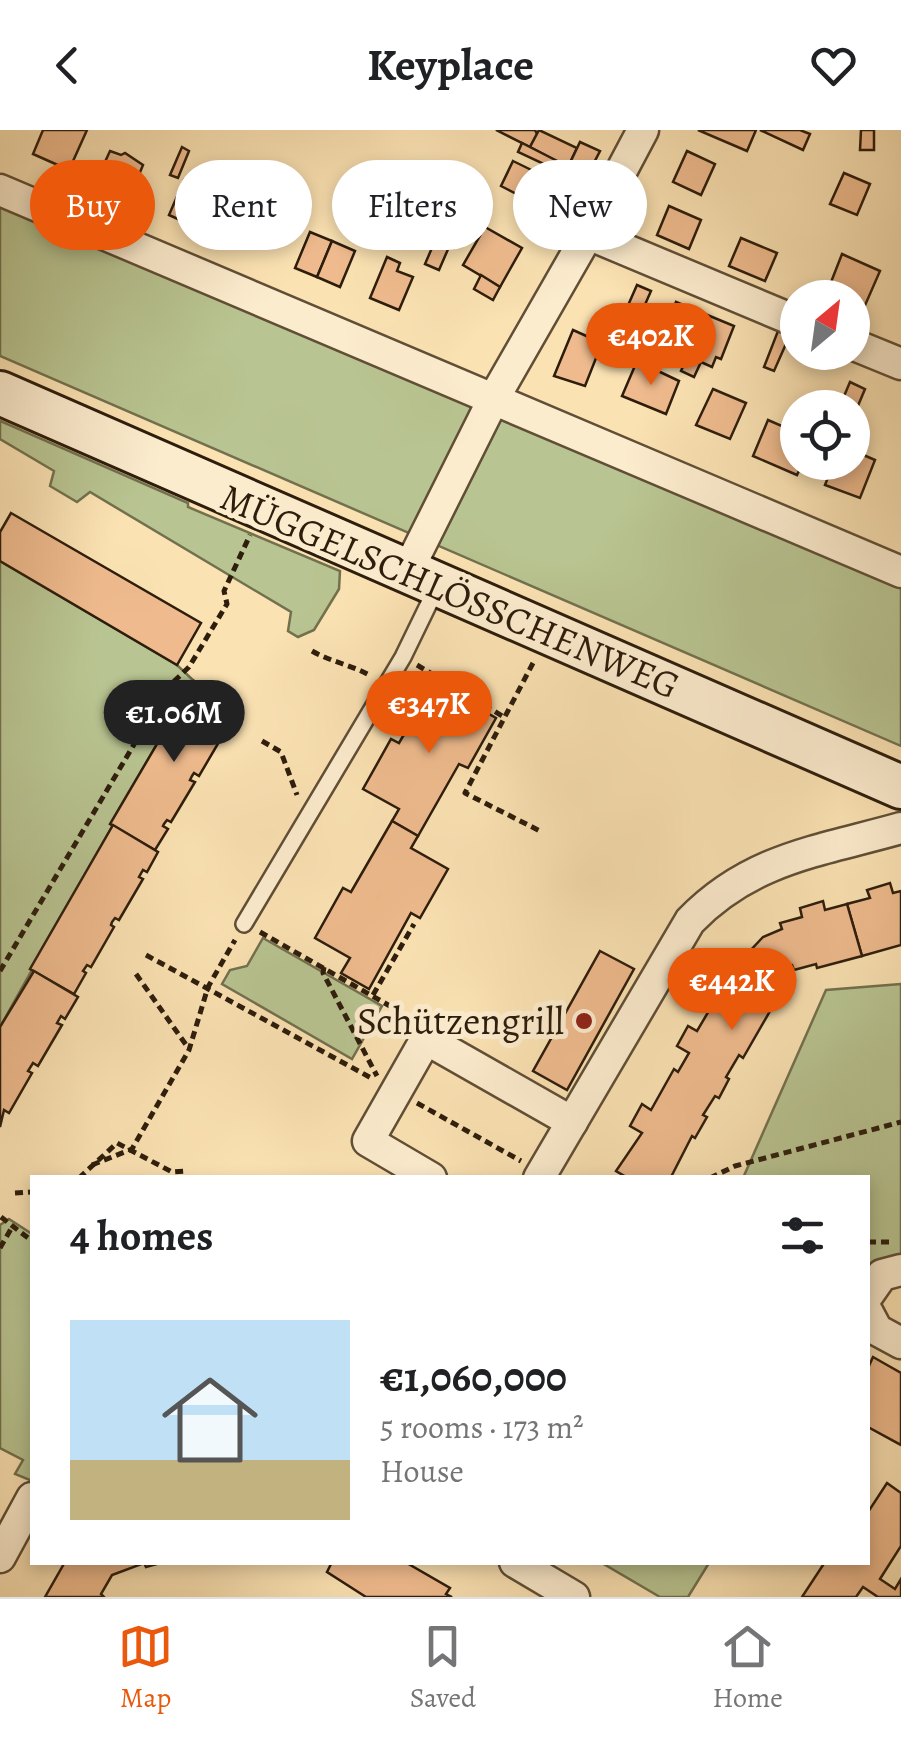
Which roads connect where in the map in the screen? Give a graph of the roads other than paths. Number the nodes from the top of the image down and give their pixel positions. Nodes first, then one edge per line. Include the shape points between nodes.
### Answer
1 (643, 130) edge
2 (627, 160) edge
3 (0, 190) edge
4 (579, 250) edge
5 (626, 250) edge
6 (780, 314) edge
7 (870, 351) edge
8 (901, 364) edge
9 (0, 394) edge
10 (494, 398) junction
11 (901, 572) edge
12 (422, 579) junction
13 (901, 787) edge
14 (901, 828) edge
15 (244, 924) road end
16 (572, 1122) junction
17 (427, 1175) edge
18 (540, 1175) edge
19 (901, 1270) edge
20 (870, 1290) edge
21 (870, 1316) edge
22 (901, 1343) edge
23 (30, 1502) edge
24 (0, 1557) edge
25 (519, 1565) edge
26 (574, 1597) edge

1 - 2 street
3 - 10 street
4 - 10 street
5 - 6 street
7 - 8 street
9 - 12 street, MÜGGELSCHLÖSSCHENWEG
10 - 11 street
10 - 12 street
12 - 13 street, MÜGGELSCHLÖSSCHENWEG
12 - 15 lane via 404,658
14 - 16 street via 756,870 708,902 690,920
16 - 17 street via 426,1038 368,1141
16 - 18 street
19 - 20 street via 882,1275
21 - 22 street via 878,1330
23 - 24 street
25 - 26 street

